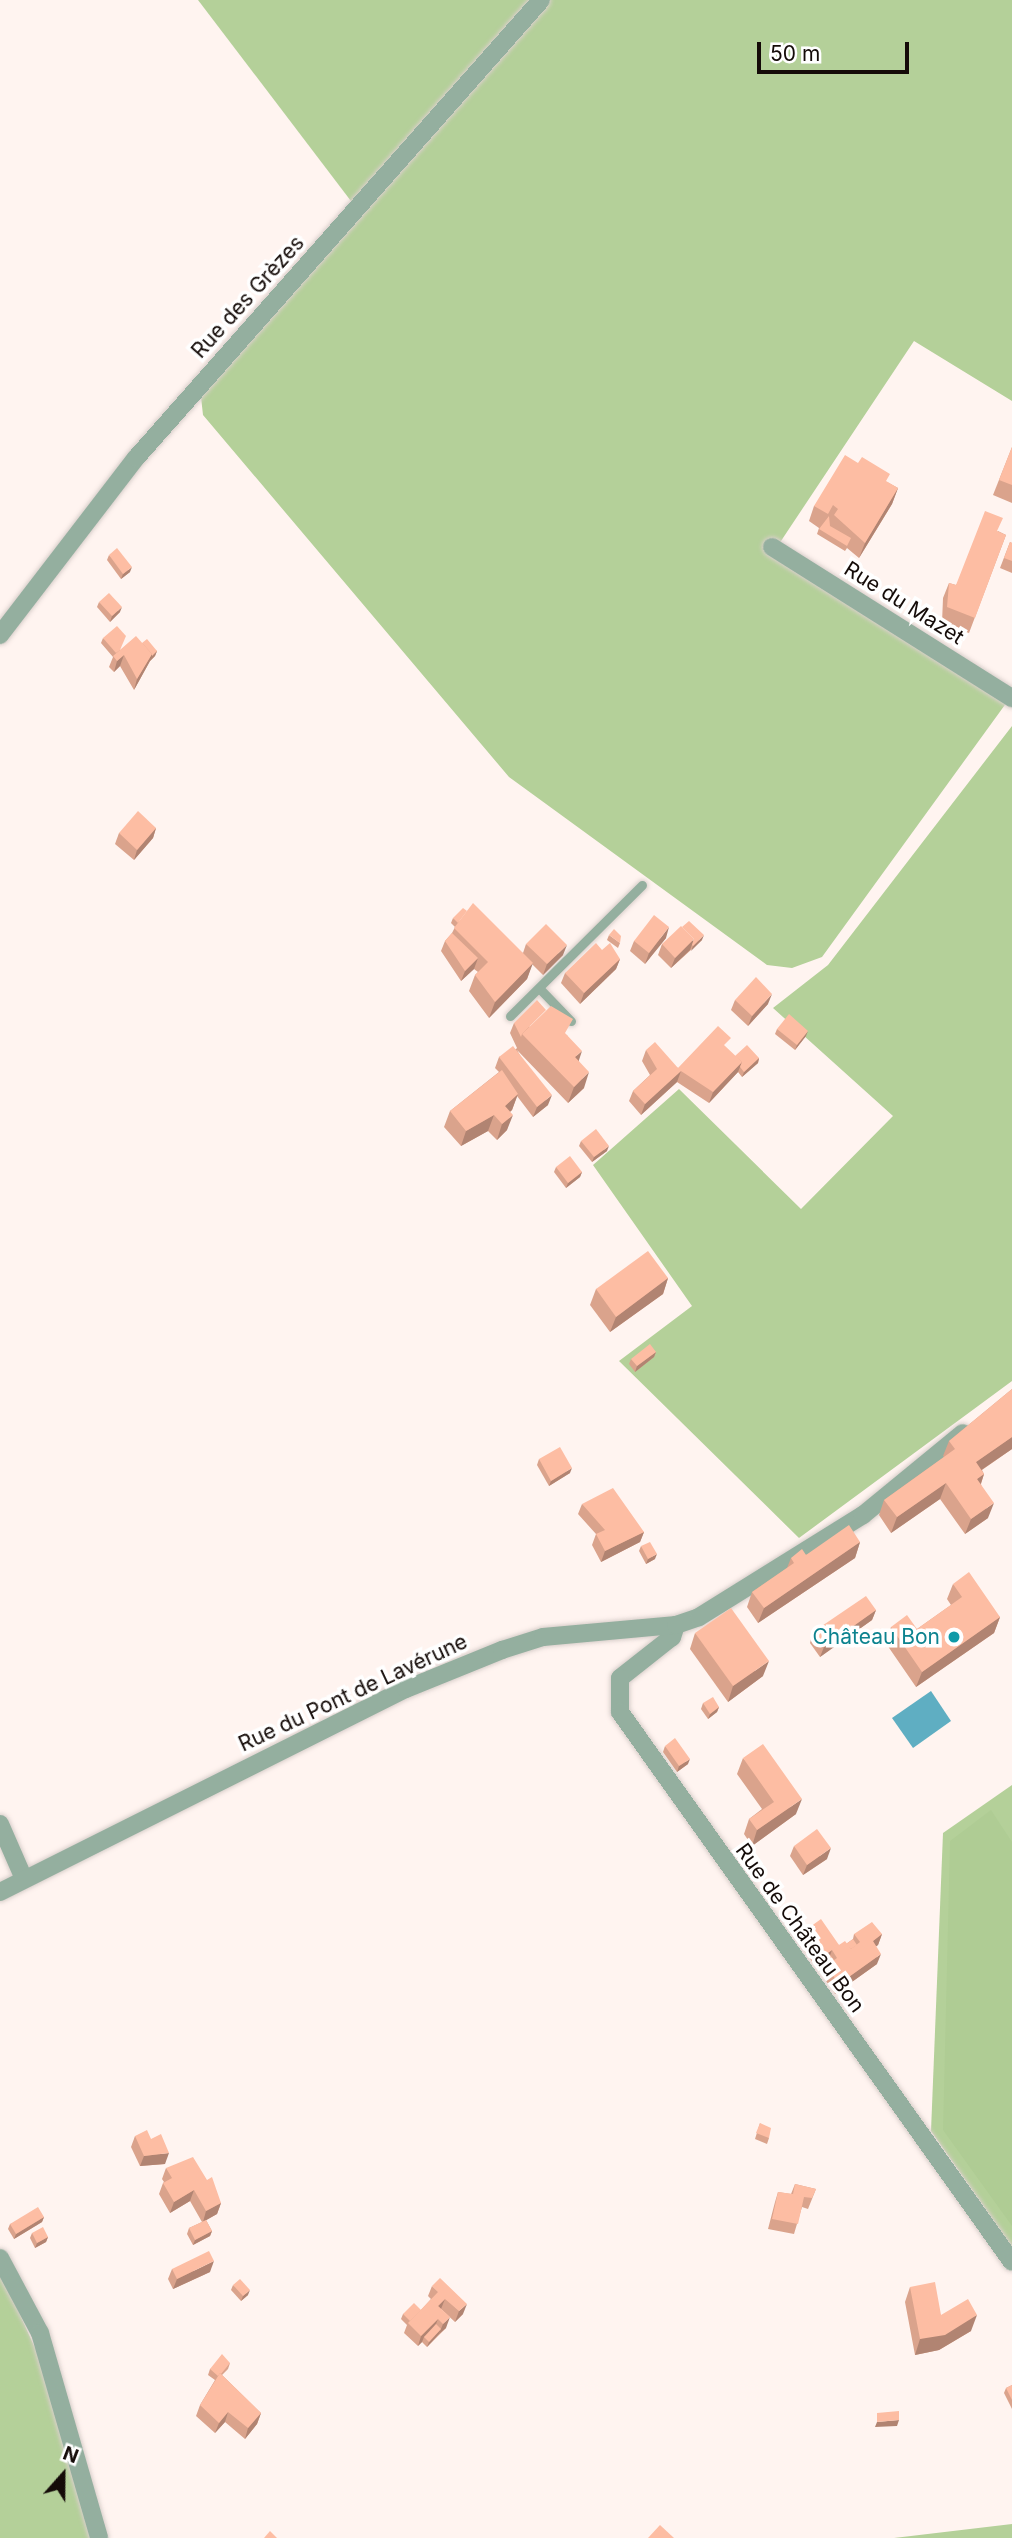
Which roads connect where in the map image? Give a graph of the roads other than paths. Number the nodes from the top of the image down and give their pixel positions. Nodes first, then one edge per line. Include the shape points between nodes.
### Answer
1 (541, 0) edge
2 (772, 547) dead end
3 (0, 635) edge
4 (1012, 698) edge
5 (642, 885) dead end
6 (539, 988) junction
7 (510, 1016) dead end
8 (571, 1021) edge
9 (978, 1421) edge
10 (676, 1625) junction
11 (0, 1824) edge
12 (24, 1879) junction
13 (0, 1892) edge
14 (0, 2258) edge
15 (1012, 2262) edge
16 (99, 2538) edge

1 - 3 street, Rue des Grèzes via 136,458
2 - 4 street, Rue du Mazet
5 - 6 lane
6 - 7 lane
6 - 8 lane
9 - 10 street, Rue du Pont de Lavérune via 863,1515 699,1617
10 - 12 street, Rue du Pont de Lavérune via 543,1637 502,1650 407,1689
10 - 15 street, Rue de Château Bon via 666,1643 620,1678 620,1712
11 - 12 street
12 - 13 street, Rue du Pont de Lavérune
14 - 16 street via 40,2333

